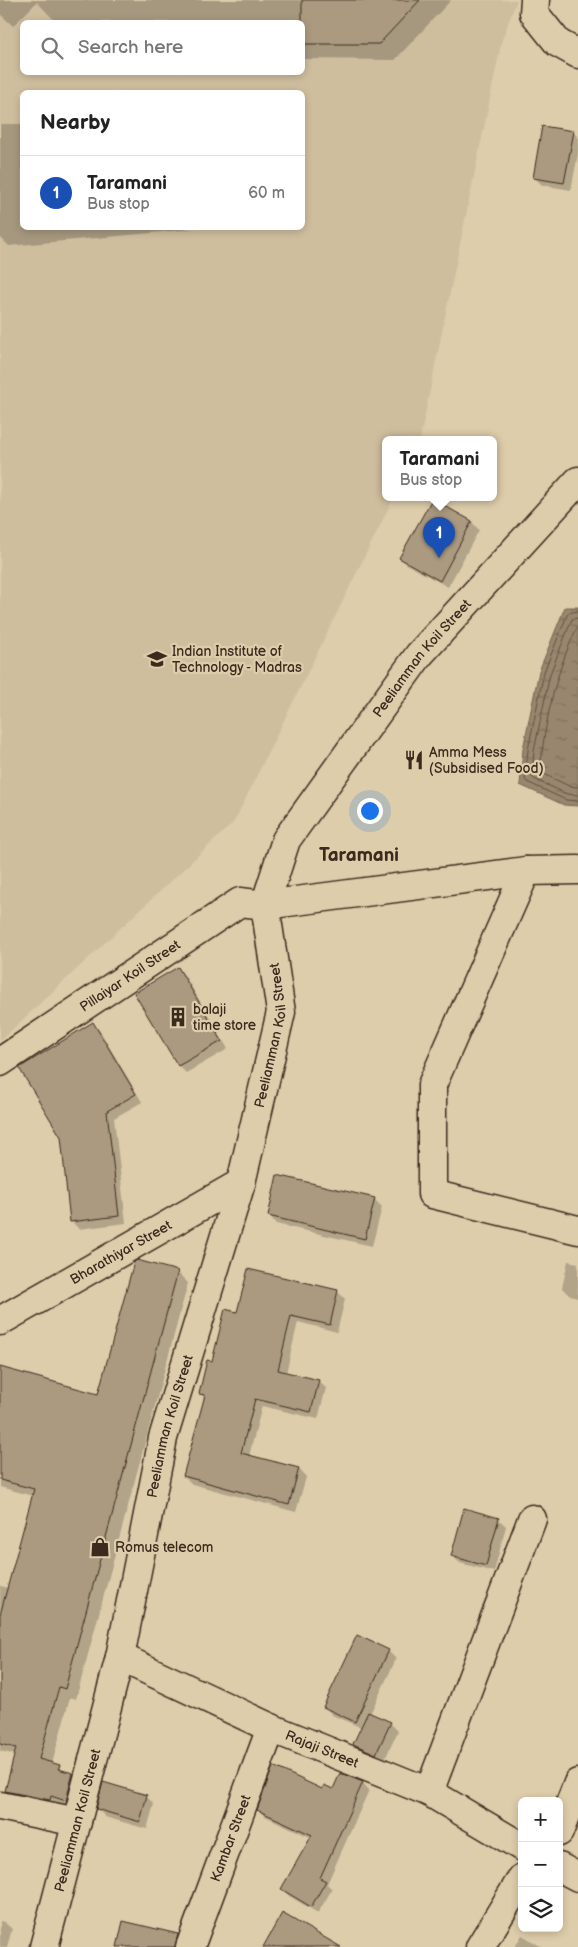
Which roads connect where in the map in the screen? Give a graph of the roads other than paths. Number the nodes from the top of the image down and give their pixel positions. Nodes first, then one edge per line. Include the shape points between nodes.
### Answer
1 (535, 0) edge
2 (578, 54) edge
3 (578, 481) edge
4 (578, 870) edge
5 (526, 871) junction
6 (265, 905) junction
7 (0, 1062) edge
8 (241, 1183) junction
9 (578, 1230) edge
10 (0, 1320) edge
11 (532, 1519) dead end
12 (120, 1657) junction
13 (271, 1728) junction
14 (578, 1783) edge
15 (428, 1792) junction
16 (0, 1806) edge
17 (77, 1822) junction
18 (563, 1822) edge
19 (518, 1845) edge
20 (563, 1869) edge
21 (578, 1877) edge
22 (518, 1885) edge
23 (44, 1947) edge
24 (190, 1947) edge
25 (480, 1947) edge

1 - 2 street via 534,13 558,43
3 - 6 street, Peeliamman Koil Street via 419,655 286,840
4 - 5 street
5 - 6 street
5 - 9 street via 432,1085 432,1194
6 - 7 street, Pillaiyar Koil Street via 240,902
6 - 8 street, Peeliamman Koil Street via 281,1012
8 - 10 street, Bharathiyar Street
8 - 12 street, Peeliamman Koil Street via 163,1438
11 - 15 street
12 - 13 street, Rajaji Street
12 - 17 street, Peeliamman Koil Street
13 - 15 street, Rajaji Street
13 - 24 street, Kambar Street
14 - 18 street
15 - 19 street, Rajaji Street
16 - 17 street
17 - 23 street, Peeliamman Koil Street
20 - 21 street
22 - 25 street

